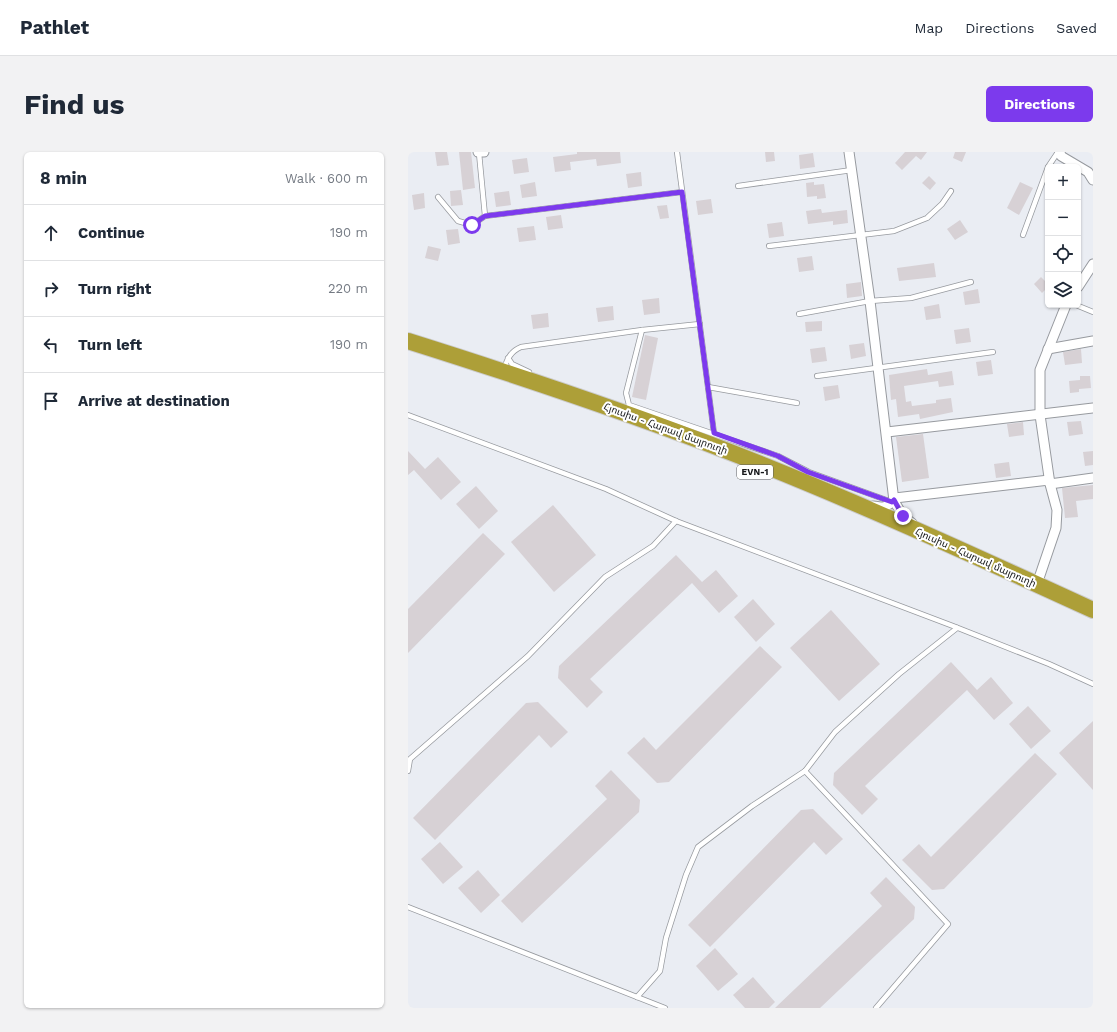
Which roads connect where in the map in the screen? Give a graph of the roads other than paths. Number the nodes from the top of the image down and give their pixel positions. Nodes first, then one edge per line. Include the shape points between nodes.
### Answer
1 (480, 152) edge
2 (677, 152) edge
3 (849, 152) edge
4 (1059, 152) edge
5 (1050, 164) edge
6 (852, 170) junction
7 (1045, 175) edge
8 (1093, 180) edge
9 (738, 186) dead end
10 (951, 191) dead end
11 (682, 192) junction
12 (438, 197) dead end
13 (485, 216) junction
14 (861, 234) junction
15 (1023, 235) dead end
16 (769, 246) dead end
17 (1093, 264) edge
18 (971, 282) dead end
19 (1081, 282) edge
20 (870, 301) junction
21 (1081, 307) edge
22 (1065, 308) edge
23 (1093, 312) edge
24 (799, 314) dead end
25 (700, 324) junction
26 (642, 330) junction
27 (408, 340) edge
28 (1093, 341) edge
29 (1048, 349) junction
30 (408, 350) edge
31 (993, 352) dead end
32 (506, 365) junction
33 (879, 367) junction
34 (817, 376) dead end
35 (708, 387) junction
36 (797, 403) dead end
37 (1093, 408) edge
38 (408, 415) edge
39 (1040, 415) junction
40 (887, 432) junction
41 (714, 433) junction
42 (1093, 478) edge
43 (1049, 482) junction
44 (894, 500) junction
45 (853, 502) junction
46 (676, 521) junction
47 (929, 536) junction
48 (1037, 584) junction
49 (1093, 610) edge
50 (1093, 619) edge
51 (957, 628) junction
52 (1093, 684) edge
53 (408, 771) edge
54 (805, 771) junction
55 (408, 907) edge
56 (637, 997) junction
57 (665, 1008) edge
58 (876, 1008) edge

1 - 13 lane
2 - 11 lane
3 - 6 street
4 - 5 lane
4 - 8 street via 1061,156 1088,172
6 - 9 lane
6 - 14 street
7 - 15 lane
10 - 14 lane via 927,218 894,231
11 - 13 lane
11 - 25 lane
12 - 13 lane via 458,221 472,225
14 - 16 lane
14 - 20 street
17 - 19 street
18 - 20 lane via 911,298
20 - 24 lane
20 - 33 street
21 - 23 lane
22 - 29 street
25 - 26 lane
25 - 35 lane
26 - 32 lane via 521,347 515,350
26 - 41 lane via 626,393 629,405
27 - 32 highway, Հյուսիս - Հարավ մայրուղի / EVN-1
28 - 29 street
29 - 39 street via 1040,370
30 - 50 highway, Հյուսիս - Հարավ մայրուղի / EVN-1 via 628,424 722,459 883,526
31 - 33 lane
32 - 45 highway, Հյուսիս - Հարավ մայրուղի / EVN-1 via 552,387 730,452
33 - 34 lane
33 - 40 street
35 - 36 lane
35 - 41 lane
37 - 39 street
38 - 46 lane via 606,489
39 - 40 street
39 - 43 street
40 - 44 street
41 - 44 lane via 778,456 808,472
42 - 43 street
43 - 44 street
43 - 48 street via 1057,510 1056,528
44 - 45 street via 884,508
44 - 47 street via 903,516
45 - 47 highway, Հյուսիս - Հարավ մայրուղի / EVN-1
46 - 51 lane
46 - 53 lane via 653,546 605,577 528,656 410,759
47 - 48 highway, Հյուսիս - Հարավ մայրուղի / EVN-1
48 - 49 highway, Հյուսիս - Հարավ մայրուղի / EVN-1
51 - 52 lane
51 - 54 lane via 899,674 835,732
54 - 56 lane via 752,806 698,847 666,938 660,971
54 - 58 lane via 948,924
55 - 56 lane
56 - 57 lane

